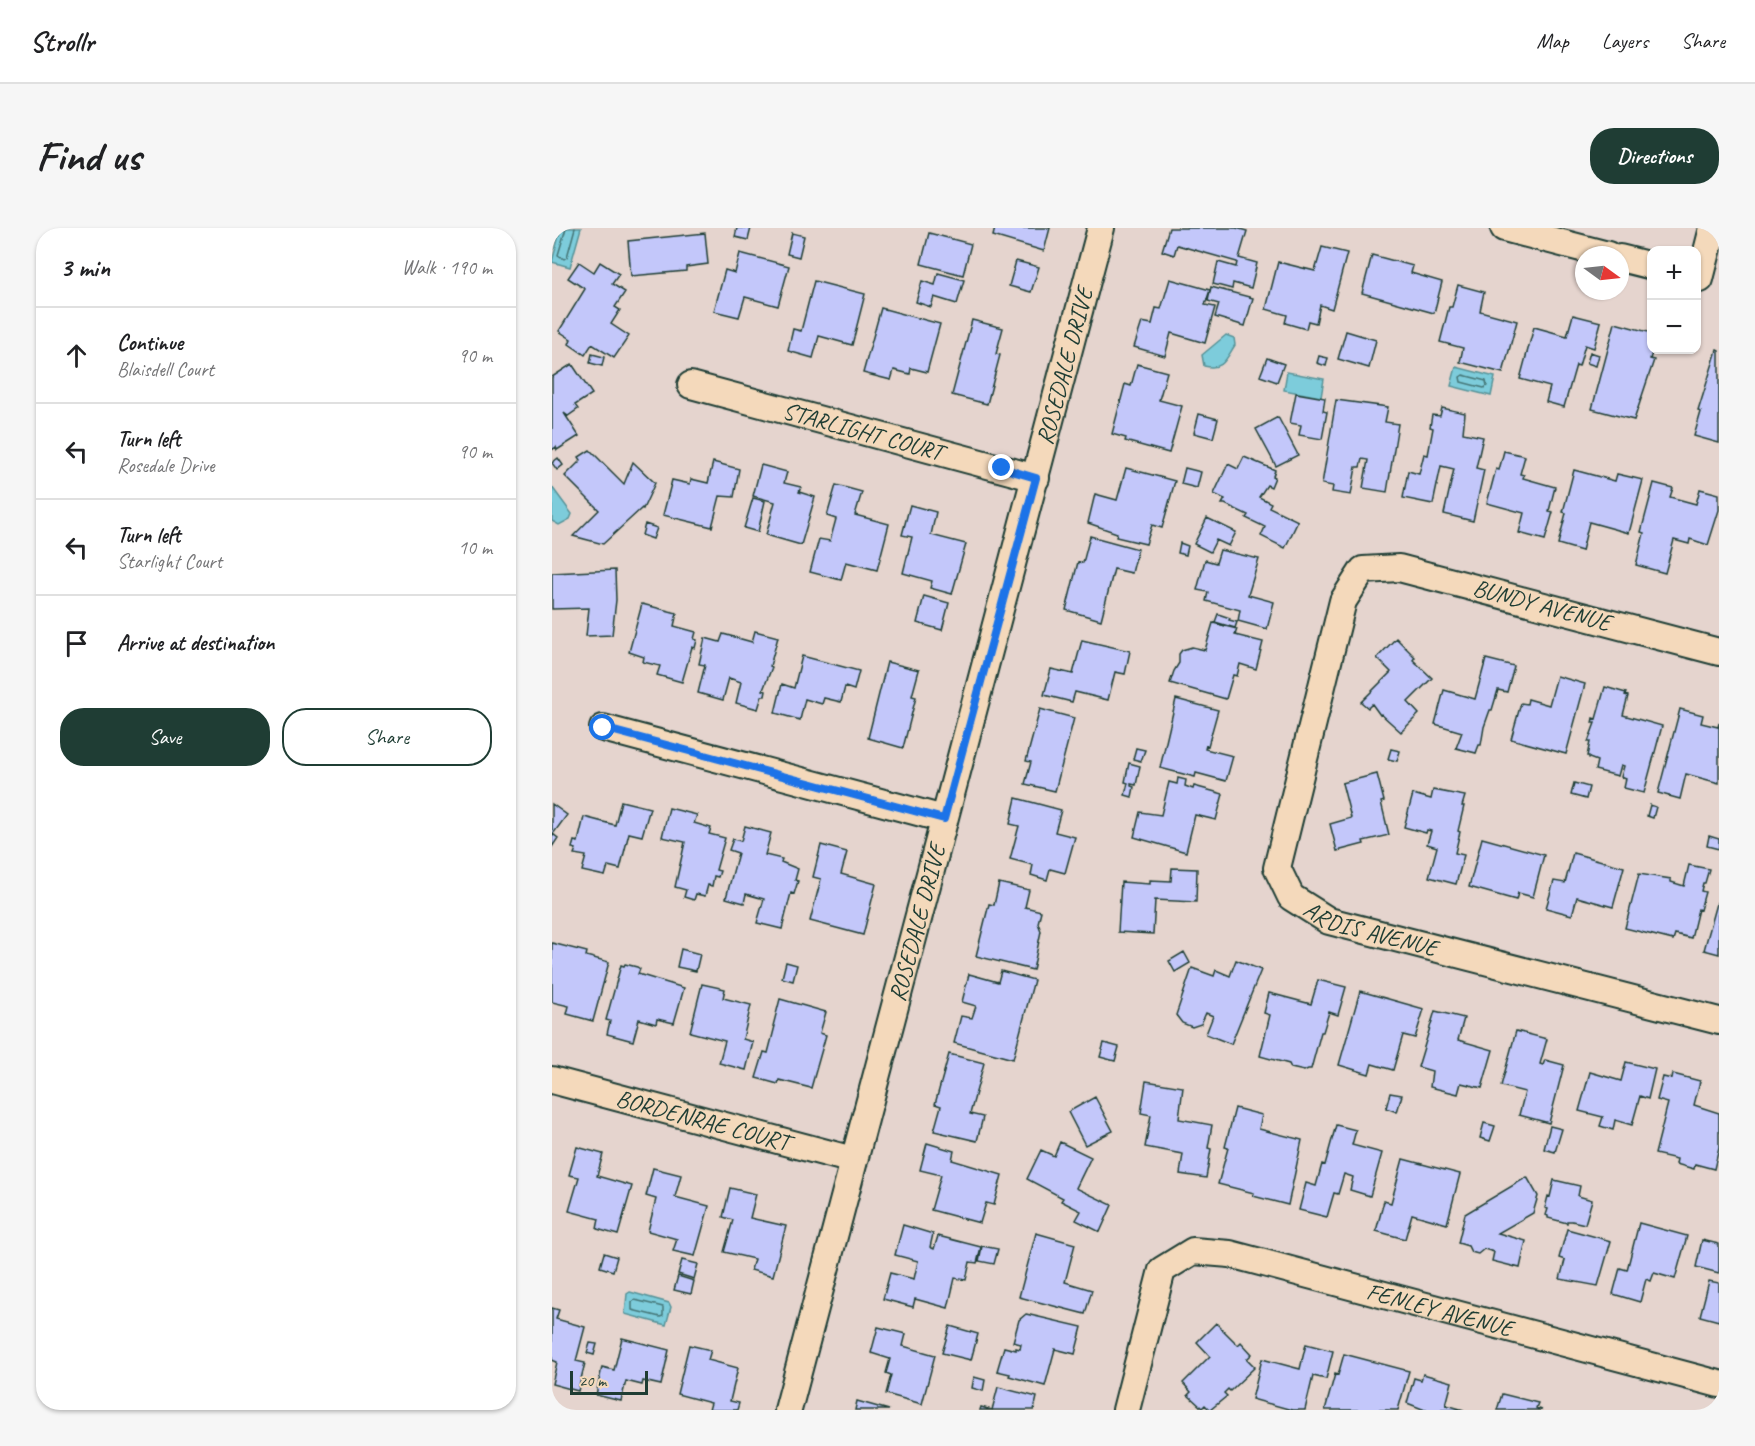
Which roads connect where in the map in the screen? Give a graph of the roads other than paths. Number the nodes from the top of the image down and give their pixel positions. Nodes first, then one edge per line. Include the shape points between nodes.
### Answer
1 (1101, 228) edge
2 (1504, 228) edge
3 (1713, 228) edge
4 (1575, 246) edge
5 (1629, 260) edge
6 (1647, 265) edge
7 (1705, 280) edge
8 (691, 386) dead end
9 (1036, 478) junction
10 (1364, 570) joint
11 (1719, 652) edge
12 (603, 728) dead end
13 (944, 819) junction
14 (1719, 1021) edge
15 (552, 1080) edge
16 (853, 1160) junction
17 (1719, 1384) edge
18 (788, 1410) edge
19 (1126, 1410) edge

1 - 9 street, ROSEDALE DRIVE
2 - 4 street
3 - 7 street
5 - 6 street
8 - 9 street, STARLIGHT COURT
9 - 13 street, ROSEDALE DRIVE
10 - 11 street, BUNDY AVENUE via 1399,568
10 - 14 street, ARDIS AVENUE via 1343,601 1277,868 1291,897 1329,921
12 - 13 street
13 - 16 street, ROSEDALE DRIVE
15 - 16 street, BORDENRAE COURT
16 - 18 street, ROSEDALE DRIVE
17 - 19 street, FENLEY AVENUE via 1230,1254 1193,1251 1162,1270

